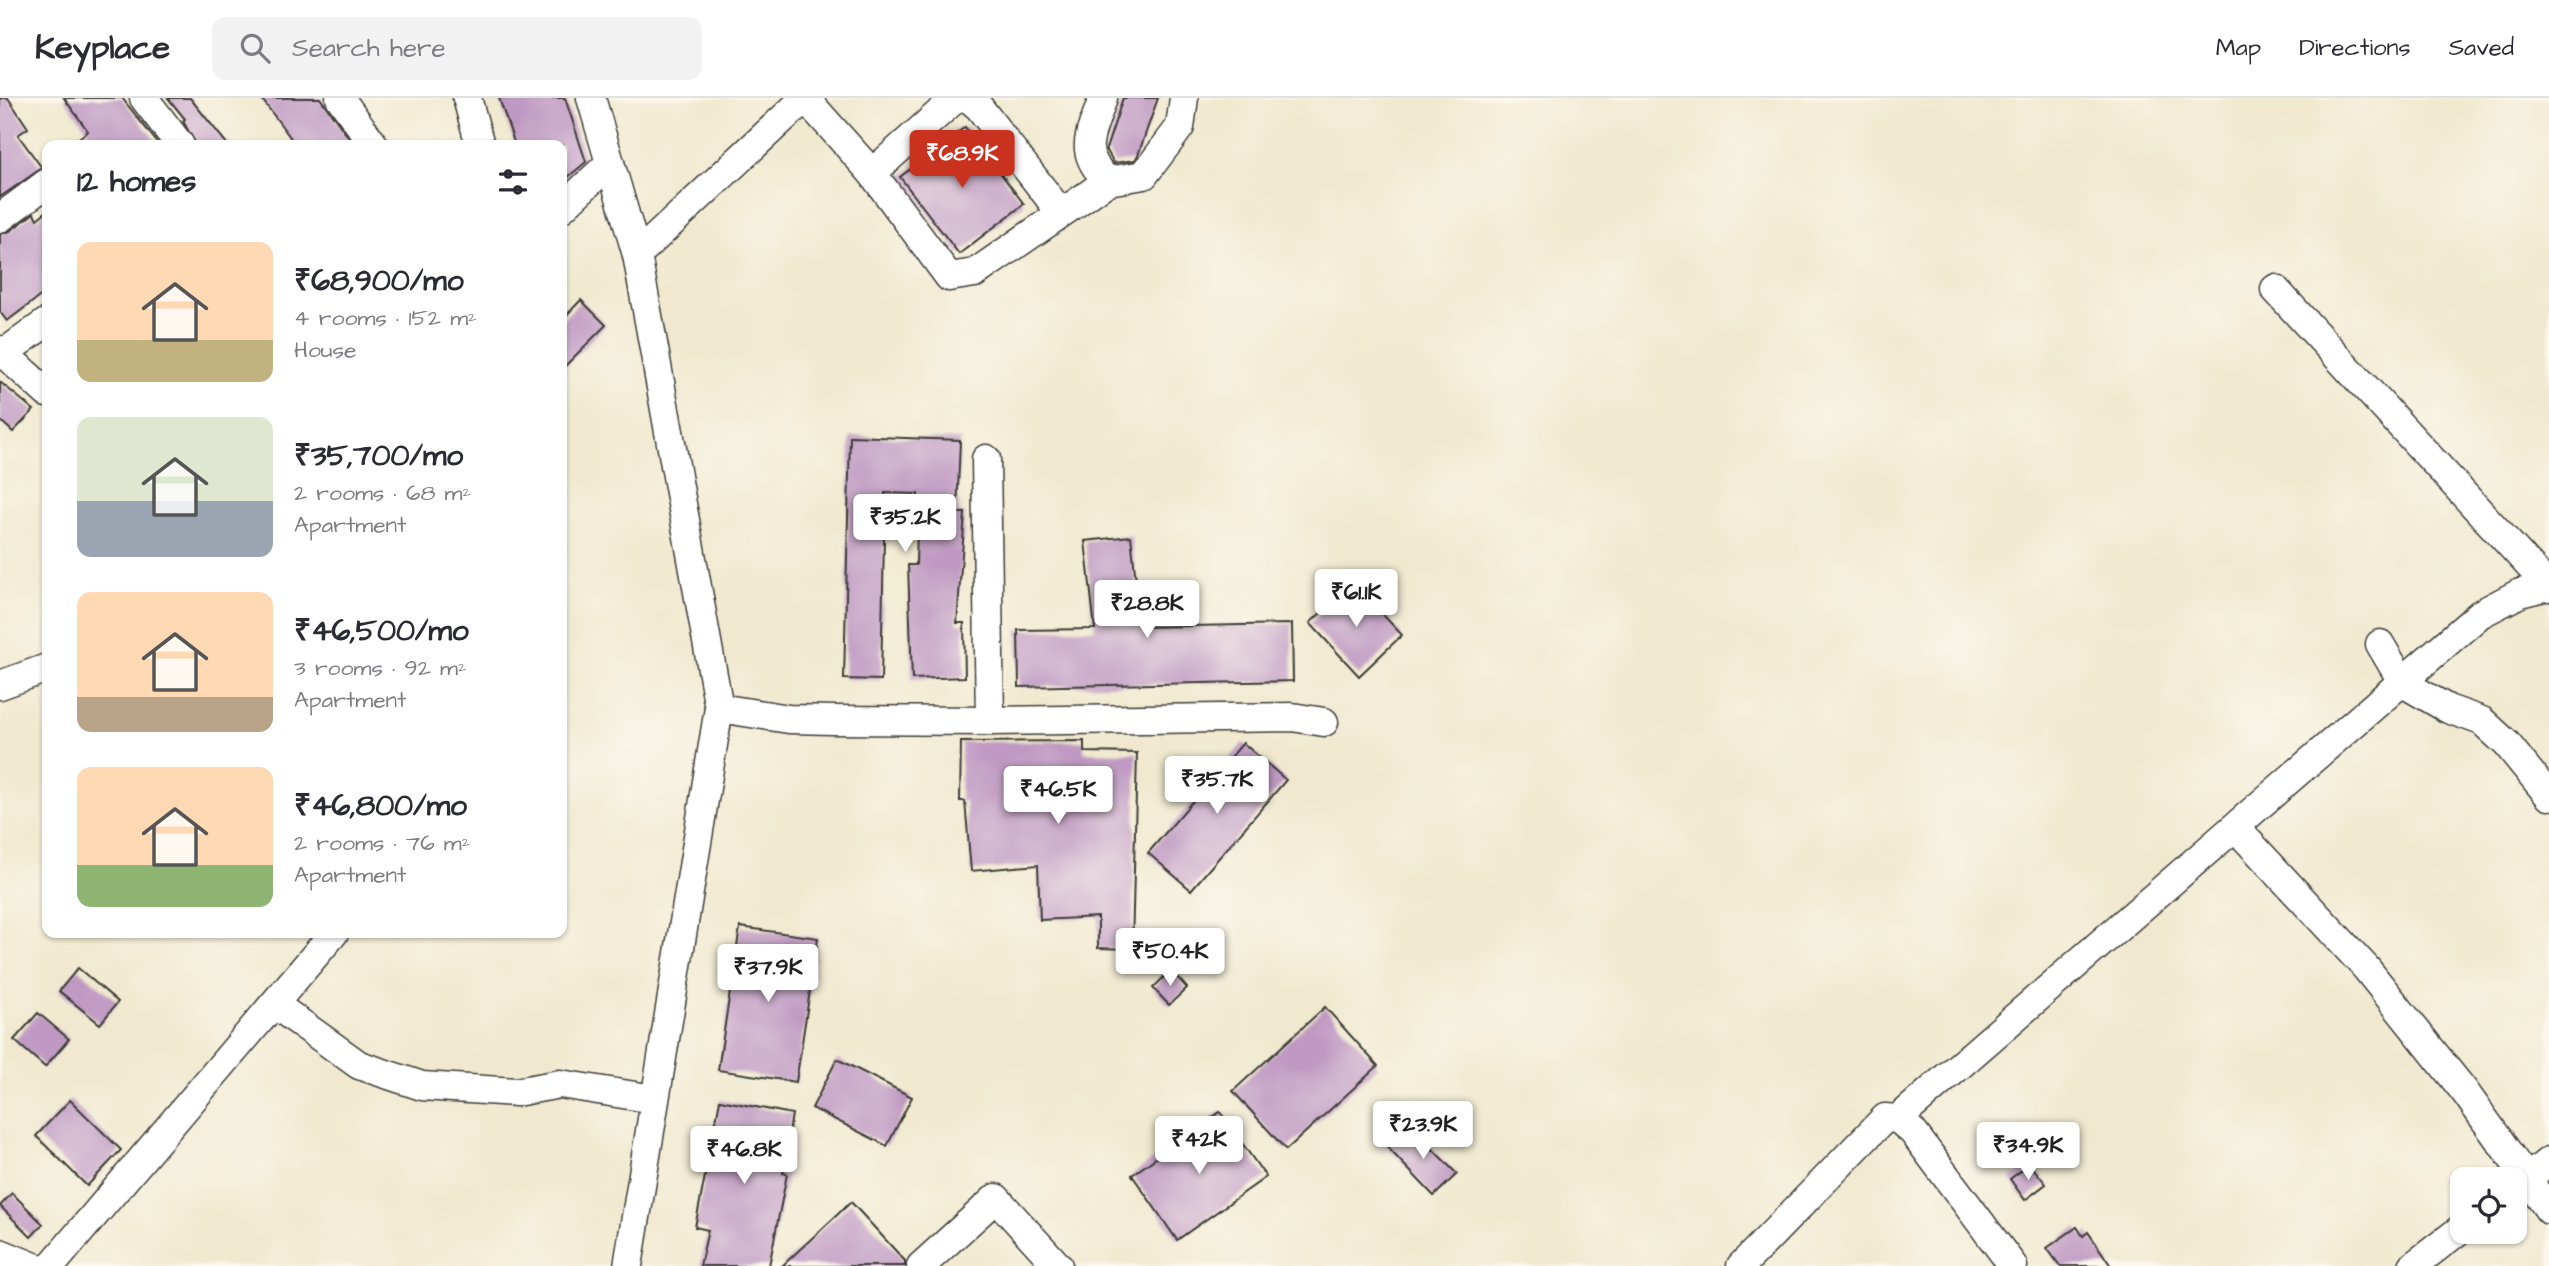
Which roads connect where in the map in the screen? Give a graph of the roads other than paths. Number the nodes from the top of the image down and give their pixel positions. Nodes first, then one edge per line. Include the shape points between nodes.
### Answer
1 (144, 98) edge
2 (340, 98) edge
3 (467, 98) edge
4 (591, 98) edge
5 (805, 98) edge
6 (956, 98) edge
7 (968, 98) edge
8 (1103, 98) edge
9 (1184, 98) edge
10 (176, 140) edge
11 (370, 140) edge
12 (479, 140) edge
13 (610, 163) junction
14 (872, 173) junction
15 (1108, 181) junction
16 (42, 187) edge
17 (567, 203) edge
18 (1061, 213) junction
19 (0, 218) edge
20 (637, 255) junction
21 (2275, 289) dead end
22 (42, 325) edge
23 (2, 352) edge
24 (42, 388) edge
25 (986, 459) dead end
26 (2549, 587) edge
27 (2380, 644) dead end
28 (42, 670) edge
29 (2403, 683) junction
30 (0, 685) edge
31 (719, 708) junction
32 (990, 722) junction
33 (1324, 722) dead end
34 (2549, 796) edge
35 (2236, 828) junction
36 (330, 938) edge
37 (274, 1004) junction
38 (654, 1099) junction
39 (1898, 1119) junction
40 (2549, 1161) edge
41 (2511, 1167) edge
42 (2527, 1178) edge
43 (2527, 1189) edge
44 (2549, 1210) edge
45 (2450, 1237) edge
46 (0, 1253) edge
47 (32, 1266) edge
48 (51, 1266) edge
49 (628, 1266) edge
50 (920, 1266) edge
51 (1058, 1266) edge
52 (1741, 1266) edge
53 (2013, 1266) edge
54 (2413, 1266) edge

1 - 10 street
2 - 11 street
3 - 12 street
4 - 13 street
5 - 14 street
5 - 20 street
6 - 14 street
7 - 18 street
8 - 15 street via 1088,145 1090,161
9 - 15 street via 1180,127 1144,175
13 - 17 street
13 - 20 street
14 - 18 street via 949,277 975,273
15 - 18 street
16 - 19 street
20 - 31 street
21 - 26 street
22 - 23 street
23 - 24 street
25 - 32 street
26 - 29 street via 2520,593 2480,614
27 - 29 street
28 - 30 street
29 - 34 street via 2448,709 2482,721
29 - 35 street
31 - 32 street via 789,719
31 - 38 street
32 - 33 street via 1292,717
35 - 39 street
35 - 41 street via 2366,968 2465,1092
36 - 37 street
37 - 38 street via 359,1065 422,1086 516,1092 560,1084
37 - 48 street
38 - 49 street
39 - 52 street via 1885,1118
39 - 53 street via 1913,1132
40 - 42 street
43 - 44 street
45 - 54 street
46 - 47 street
50 - 51 street via 996,1198

